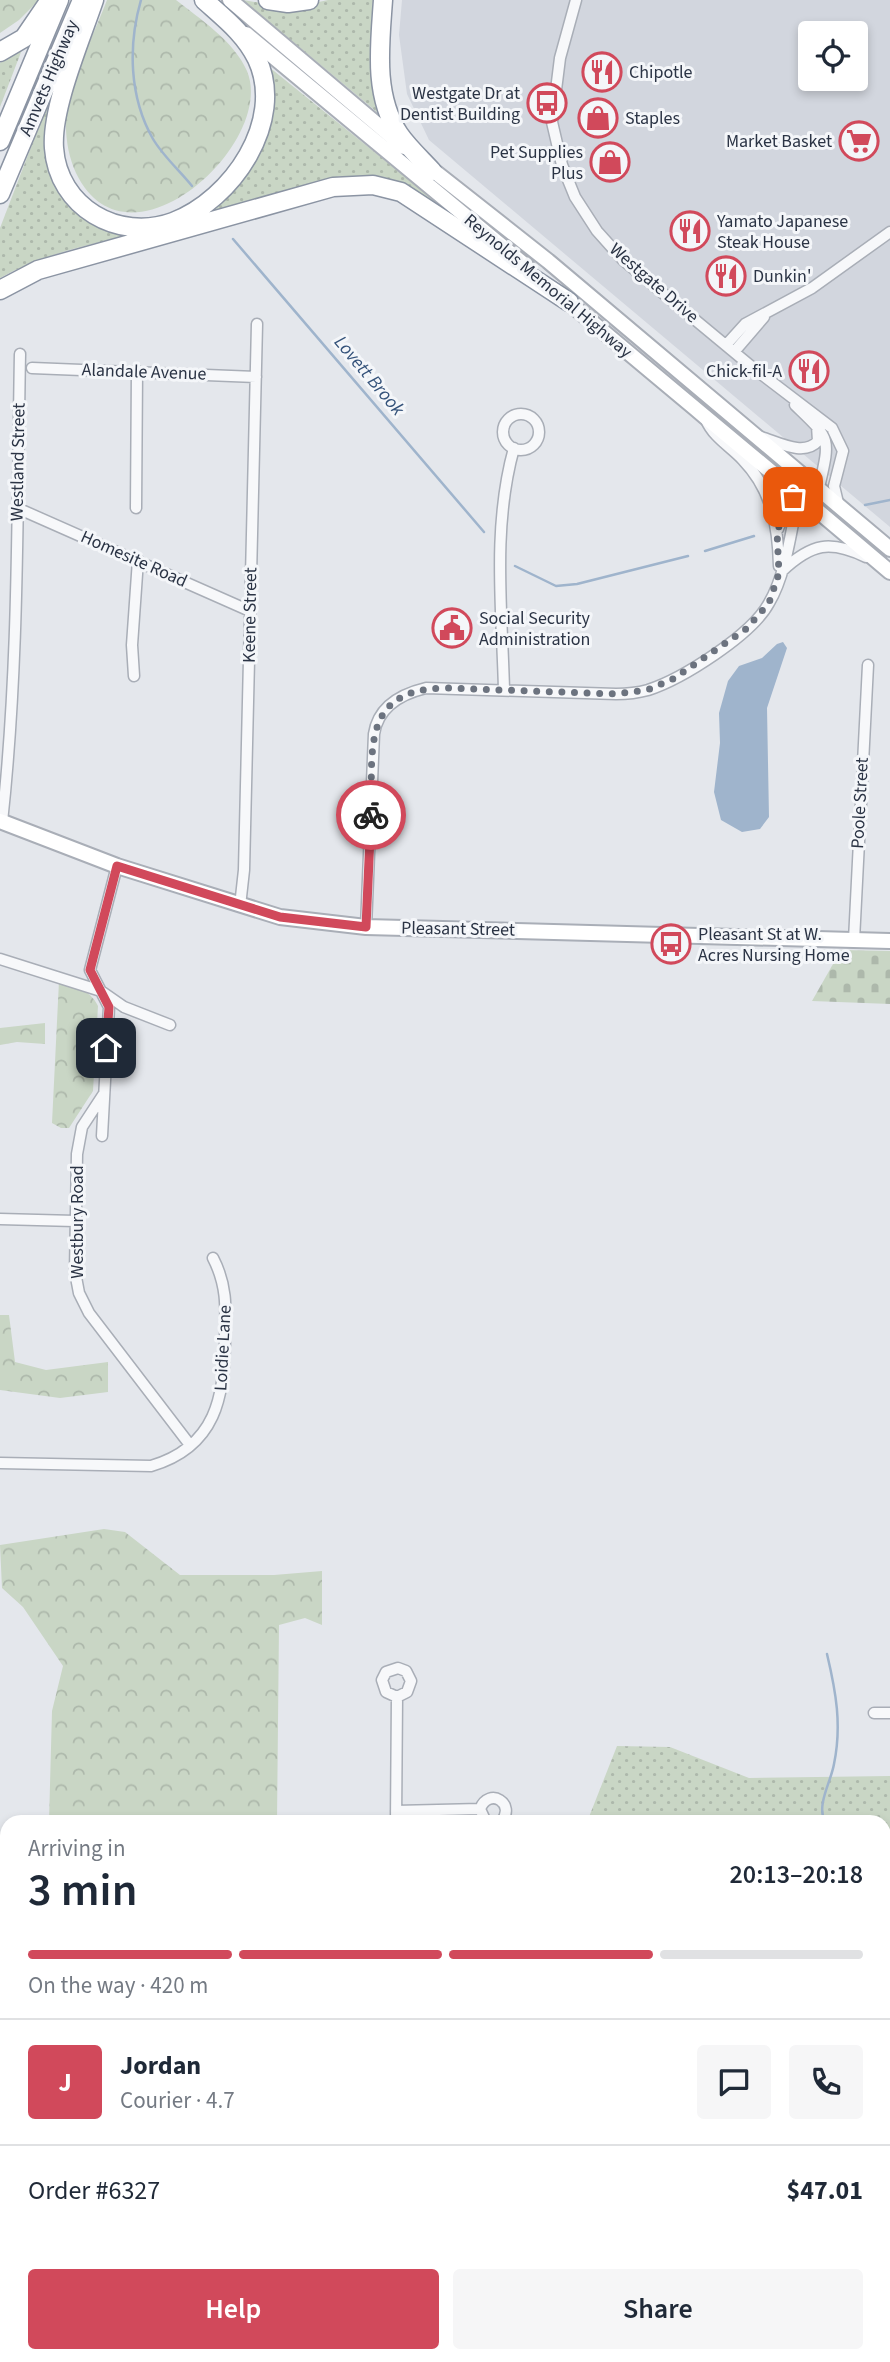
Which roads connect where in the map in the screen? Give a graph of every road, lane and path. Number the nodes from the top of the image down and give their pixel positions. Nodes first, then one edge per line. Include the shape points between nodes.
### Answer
1 (50, 0) edge
2 (59, 0) edge
3 (82, 0) edge
4 (94, 0) edge
5 (205, 0) edge
6 (230, 0) edge
7 (268, 0) edge
8 (309, 0) edge
9 (383, 0) edge
10 (576, 0) edge
11 (0, 52) edge
12 (0, 141) edge
13 (432, 170) junction
14 (0, 194) edge
15 (890, 232) edge
16 (0, 289) edge
17 (569, 302) junction
18 (257, 324) dead end
19 (730, 349) junction
20 (20, 354) dead end
21 (32, 368) dead end
22 (137, 371) junction
23 (256, 377) junction
24 (772, 383) junction
25 (704, 416) junction
26 (817, 426) junction
27 (756, 436) junction
28 (514, 448) dead end
29 (835, 480) junction
30 (799, 483) junction
31 (818, 499) junction
32 (839, 507) junction
33 (17, 508) junction
34 (136, 508) dead end
35 (777, 532) junction
36 (890, 550) edge
37 (138, 560) junction
38 (885, 568) edge
39 (779, 573) junction
40 (250, 611) junction
41 (868, 665) dead end
42 (134, 676) dead end
43 (504, 690) junction
44 (1, 822) edge
45 (117, 866) junction
46 (240, 905) junction
47 (366, 927) junction
48 (854, 940) junction
49 (890, 941) edge
50 (0, 959) edge
51 (101, 991) junction
52 (170, 1025) dead end
53 (103, 1095) junction
54 (102, 1136) dead end
55 (0, 1219) edge
56 (75, 1221) junction
57 (213, 1258) dead end
58 (190, 1445) junction
59 (0, 1463) edge
60 (397, 1697) dead end
61 (874, 1713) dead end
62 (890, 1713) edge
63 (480, 1809) junction
64 (396, 1815) edge
65 (408, 1815) edge
66 (483, 1815) edge
67 (505, 1815) edge

1 - 11 highway via 24,38
2 - 12 highway, Amvets Highway
3 - 14 highway, Amvets Highway
4 - 5 highway via 60,106 54,132 55,161 68,193 85,210 114,224 141,227 174,221 215,195 259,135 263,90 258,62 245,38
5 - 17 main road, Reynolds Memorial Highway
6 - 13 main road, Reynolds Memorial Highway
7 - 8 highway
9 - 13 highway via 379,57 389,116
10 - 19 street, Westgate Drive via 560,58 552,122 575,197 623,260
13 - 27 main road, Reynolds Memorial Highway
15 - 19 street via 767,314
16 - 17 highway via 38,270 115,247 333,187 373,185 401,192
17 - 25 main road, Reynolds Memorial Highway
18 - 23 street, Keene Street
19 - 24 street, Westgate Drive
20 - 33 street, Westland Street
21 - 22 street, Alandale Avenue
22 - 23 street, Alandale Avenue
22 - 34 street
23 - 40 street, Keene Street
24 - 26 street, Westgate Drive
24 - 29 street, Westgate Drive via 836,432 843,451
25 - 30 main road, Reynolds Memorial Highway via 783,479
25 - 35 street via 712,432 759,478
26 - 27 street via 818,441 809,447 795,448
26 - 31 street via 828,445
27 - 30 main road, Reynolds Memorial Highway
28 - 43 street via 500,525
29 - 31 street
29 - 32 street, Westgate Drive
30 - 31 main road, Reynolds Memorial Highway
30 - 31 main road, Reynolds Memorial Highway
30 - 35 street
30 - 39 street
31 - 32 main road, Reynolds Memorial Highway
31 - 38 main road, Reynolds Memorial Highway
32 - 36 main road, Reynolds Memorial Highway
33 - 37 street, Homesite Road
33 - 44 street, Westland Street via 12,729
35 - 39 street
37 - 40 street, Homesite Road
37 - 42 street
38 - 39 street via 830,546 803,553
39 - 43 street via 769,603 755,622 662,684 616,694
40 - 46 street, Keene Street
41 - 48 street, Poole Street
43 - 47 street via 419,690 397,699 379,717 373,740
44 - 45 main road, Pleasant Street
45 - 46 main road, Pleasant Street
45 - 51 street via 90,970
46 - 47 main road, Pleasant Street via 296,920
47 - 48 main road, Pleasant Street
48 - 49 main road, Pleasant Street
50 - 51 street
51 - 52 street via 124,1007
51 - 53 street via 109,1007
53 - 54 street
53 - 56 street, Westbury Road via 82,1128
55 - 56 street
56 - 58 street, Westbury Road via 75,1272 89,1313
57 - 58 street, Loidie Lane via 226,1291 224,1383 213,1416
58 - 59 street, Loidie Lane via 150,1466
60 - 64 street
61 - 62 street
63 - 65 street
63 - 66 street
63 - 67 street via 489,1798 501,1800

